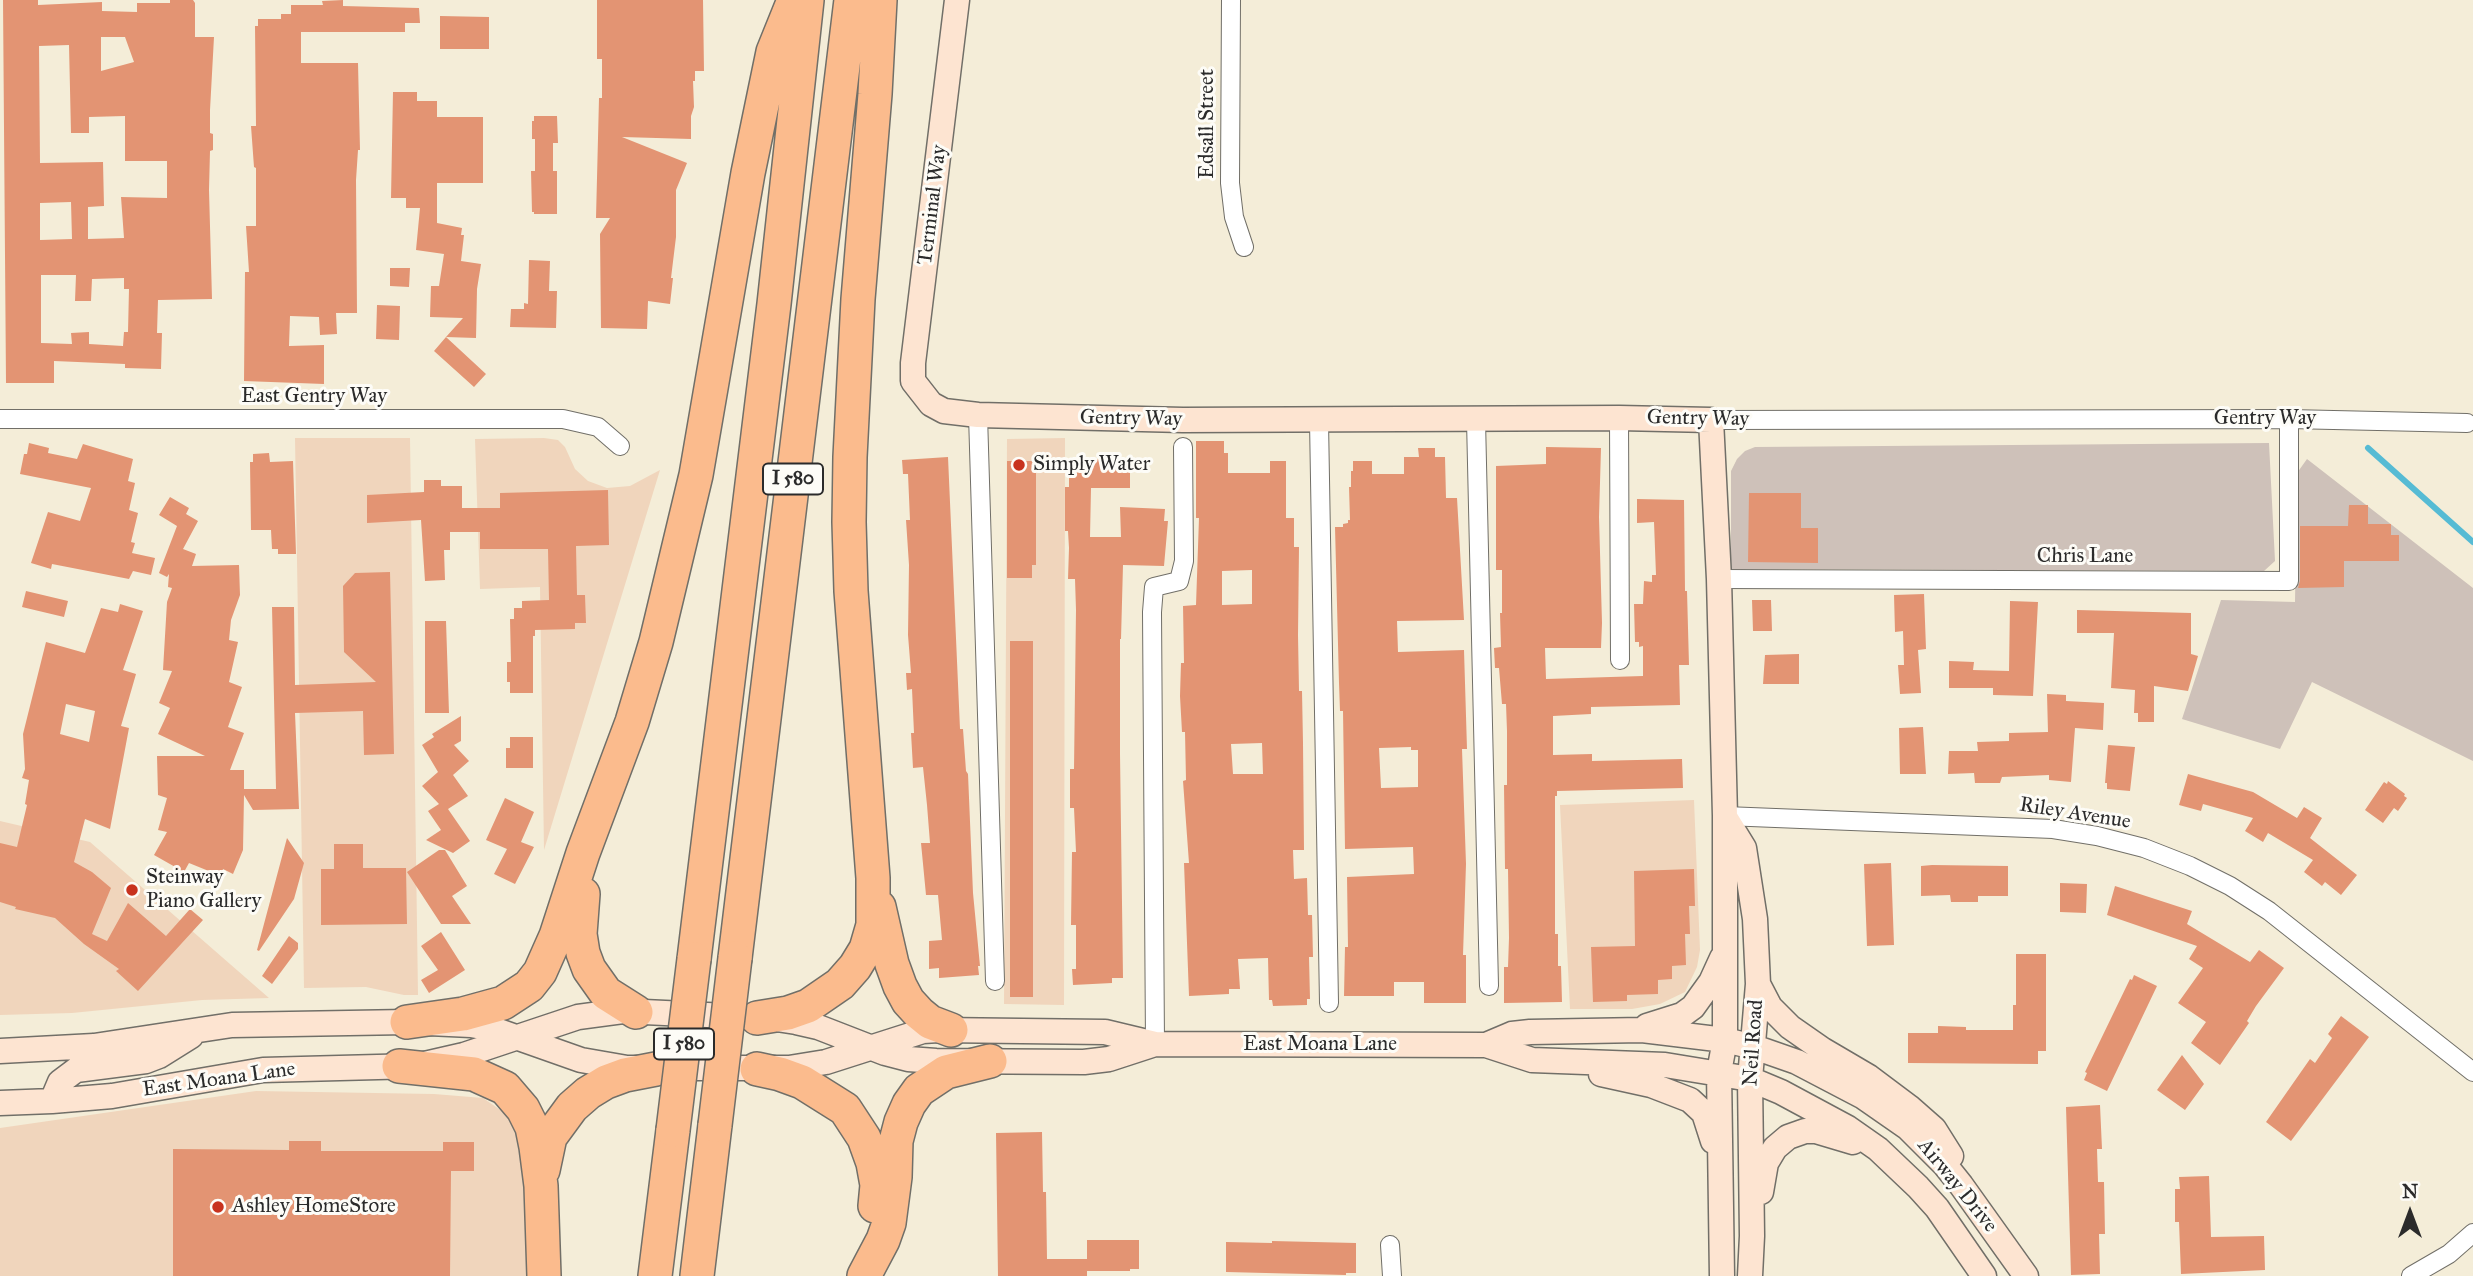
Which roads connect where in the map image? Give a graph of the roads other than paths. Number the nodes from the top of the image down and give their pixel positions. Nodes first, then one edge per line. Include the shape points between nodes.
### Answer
1 (794, 0) edge
2 (807, 0) edge
3 (851, 0) edge
4 (880, 0) edge
5 (957, 0) edge
6 (1231, 0) edge
7 (1244, 247) dead end
8 (931, 404) joint
9 (978, 415) junction
10 (1619, 418) junction
11 (0, 419) edge
12 (2289, 419) junction
13 (1476, 420) junction
14 (1711, 420) junction
15 (1320, 421) junction
16 (2467, 423) dead end
17 (620, 446) dead end
18 (1183, 447) dead end
19 (1719, 579) junction
20 (1620, 660) dead end
21 (1725, 816) junction
22 (596, 819) junction
23 (873, 878) junction
24 (1724, 955) junction
25 (995, 981) dead end
26 (1758, 984) junction
27 (1489, 986) dead end
28 (1329, 1003) dead end
29 (636, 1012) junction
30 (757, 1018) junction
31 (407, 1022) junction
32 (201, 1030) junction
33 (951, 1030) junction
34 (1629, 1030) junction
35 (519, 1037) junction
36 (1725, 1040) junction
37 (1155, 1044) junction
38 (1486, 1045) junction
39 (1754, 1047) junction
40 (872, 1048) junction
41 (0, 1051) edge
42 (1532, 1060) junction
43 (990, 1061) junction
44 (399, 1066) junction
45 (656, 1069) junction
46 (757, 1069) junction
47 (2473, 1072) edge
48 (1735, 1075) junction
49 (52, 1101) junction
50 (0, 1103) edge
51 (1899, 1167) junction
52 (541, 1186) junction
53 (1981, 1212) junction
54 (2473, 1233) edge
55 (1752, 1237) junction
56 (1721, 1242) junction
57 (1390, 1245) dead end
58 (544, 1276) edge
59 (655, 1276) edge
60 (697, 1276) edge
61 (858, 1276) edge
62 (864, 1276) edge
63 (1392, 1276) edge
64 (1723, 1276) edge
65 (1750, 1276) edge
66 (1984, 1276) edge
67 (2026, 1276) edge
68 (2412, 1276) edge

1 - 22 highway via 773,52 678,553 632,722
2 - 59 highway, I 580, bridge
3 - 60 highway, I 580, bridge
4 - 23 highway via 850,457 851,591
5 - 8 main road, Terminal Way via 913,363 913,381
6 - 7 street, Edsall Street via 1230,183
8 - 9 main road, Gentry Way via 944,411
9 - 15 main road, Gentry Way
9 - 25 street
10 - 13 main road, Gentry Way
10 - 14 main road, Gentry Way
10 - 20 street
11 - 17 street, East Gentry Way via 563,419 598,427
12 - 14 street, Gentry Way
12 - 16 street, Gentry Way
12 - 19 street, Chris Lane via 2289,580
13 - 15 main road, Gentry Way
13 - 27 street
14 - 19 main road, Neil Road
15 - 28 street
18 - 37 street via 1184,561 1179,580 1154,587 1152,612
19 - 21 main road, Neil Road
21 - 24 main road, Neil Road
21 - 26 main road, Neil Road via 1744,848 1755,919
21 - 47 street, Riley Avenue via 2053,829 2144,848 2230,886 2269,911
22 - 29 highway via 581,906 583,953 606,993
22 - 31 highway via 552,947 529,986 484,1009
23 - 30 highway via 873,925 855,967 840,984 808,1006
23 - 33 highway via 900,986 919,1013
24 - 34 main road via 1693,1007
24 - 36 main road, Neil Road
26 - 39 main road, Neil Road
26 - 53 main road via 1770,1007 1790,1027 1890,1093 1934,1129
29 - 30 main road, East Moana Lane
29 - 35 main road, East Moana Lane via 578,1017
30 - 40 main road, East Moana Lane via 818,1027
31 - 32 main road, East Moana Lane
31 - 35 main road, East Moana Lane via 471,1025
32 - 41 main road, East Moana Lane via 94,1046
32 - 49 main road via 146,1061 76,1070 60,1082
33 - 37 main road, East Moana Lane via 1105,1032
33 - 40 main road, East Moana Lane via 923,1031
34 - 36 main road, East Moana Lane
34 - 38 main road, East Moana Lane via 1530,1032
35 - 44 main road, East Moana Lane via 439,1062
35 - 45 main road, East Moana Lane via 581,1060
36 - 39 main road, Airway Drive
36 - 48 main road, Neil Road
37 - 38 main road, East Moana Lane
37 - 43 main road, East Moana Lane via 1084,1062
38 - 42 main road, East Moana Lane
39 - 48 main road, Neil Road
39 - 53 main road, Airway Drive via 1818,1071 1885,1111 1945,1165
40 - 43 main road, East Moana Lane via 908,1059
40 - 46 main road, East Moana Lane via 807,1065
42 - 48 main road, East Moana Lane via 1665,1065
42 - 56 main road via 1651,1085 1699,1106 1712,1137
43 - 62 highway via 946,1072 919,1090 909,1104 896,1141 889,1223
44 - 49 main road, East Moana Lane via 263,1070 112,1096
44 - 52 highway via 474,1074 506,1088 532,1127
45 - 46 main road, East Moana Lane
45 - 52 highway via 606,1082 572,1107 550,1137
46 - 61 highway via 802,1082 832,1099 845,1108 864,1138 877,1185
48 - 51 main road, Airway Drive via 1781,1092 1848,1128
48 - 55 main road, Neil Road
48 - 56 main road, Neil Road
49 - 50 main road, East Moana Lane
51 - 55 main road via 1832,1134 1794,1134 1774,1148 1766,1163
51 - 66 main road, Airway Drive via 1937,1208
52 - 58 highway
53 - 67 main road, Airway Drive
54 - 68 street
55 - 65 main road, Neil Road
56 - 64 main road, Neil Road
57 - 63 street

